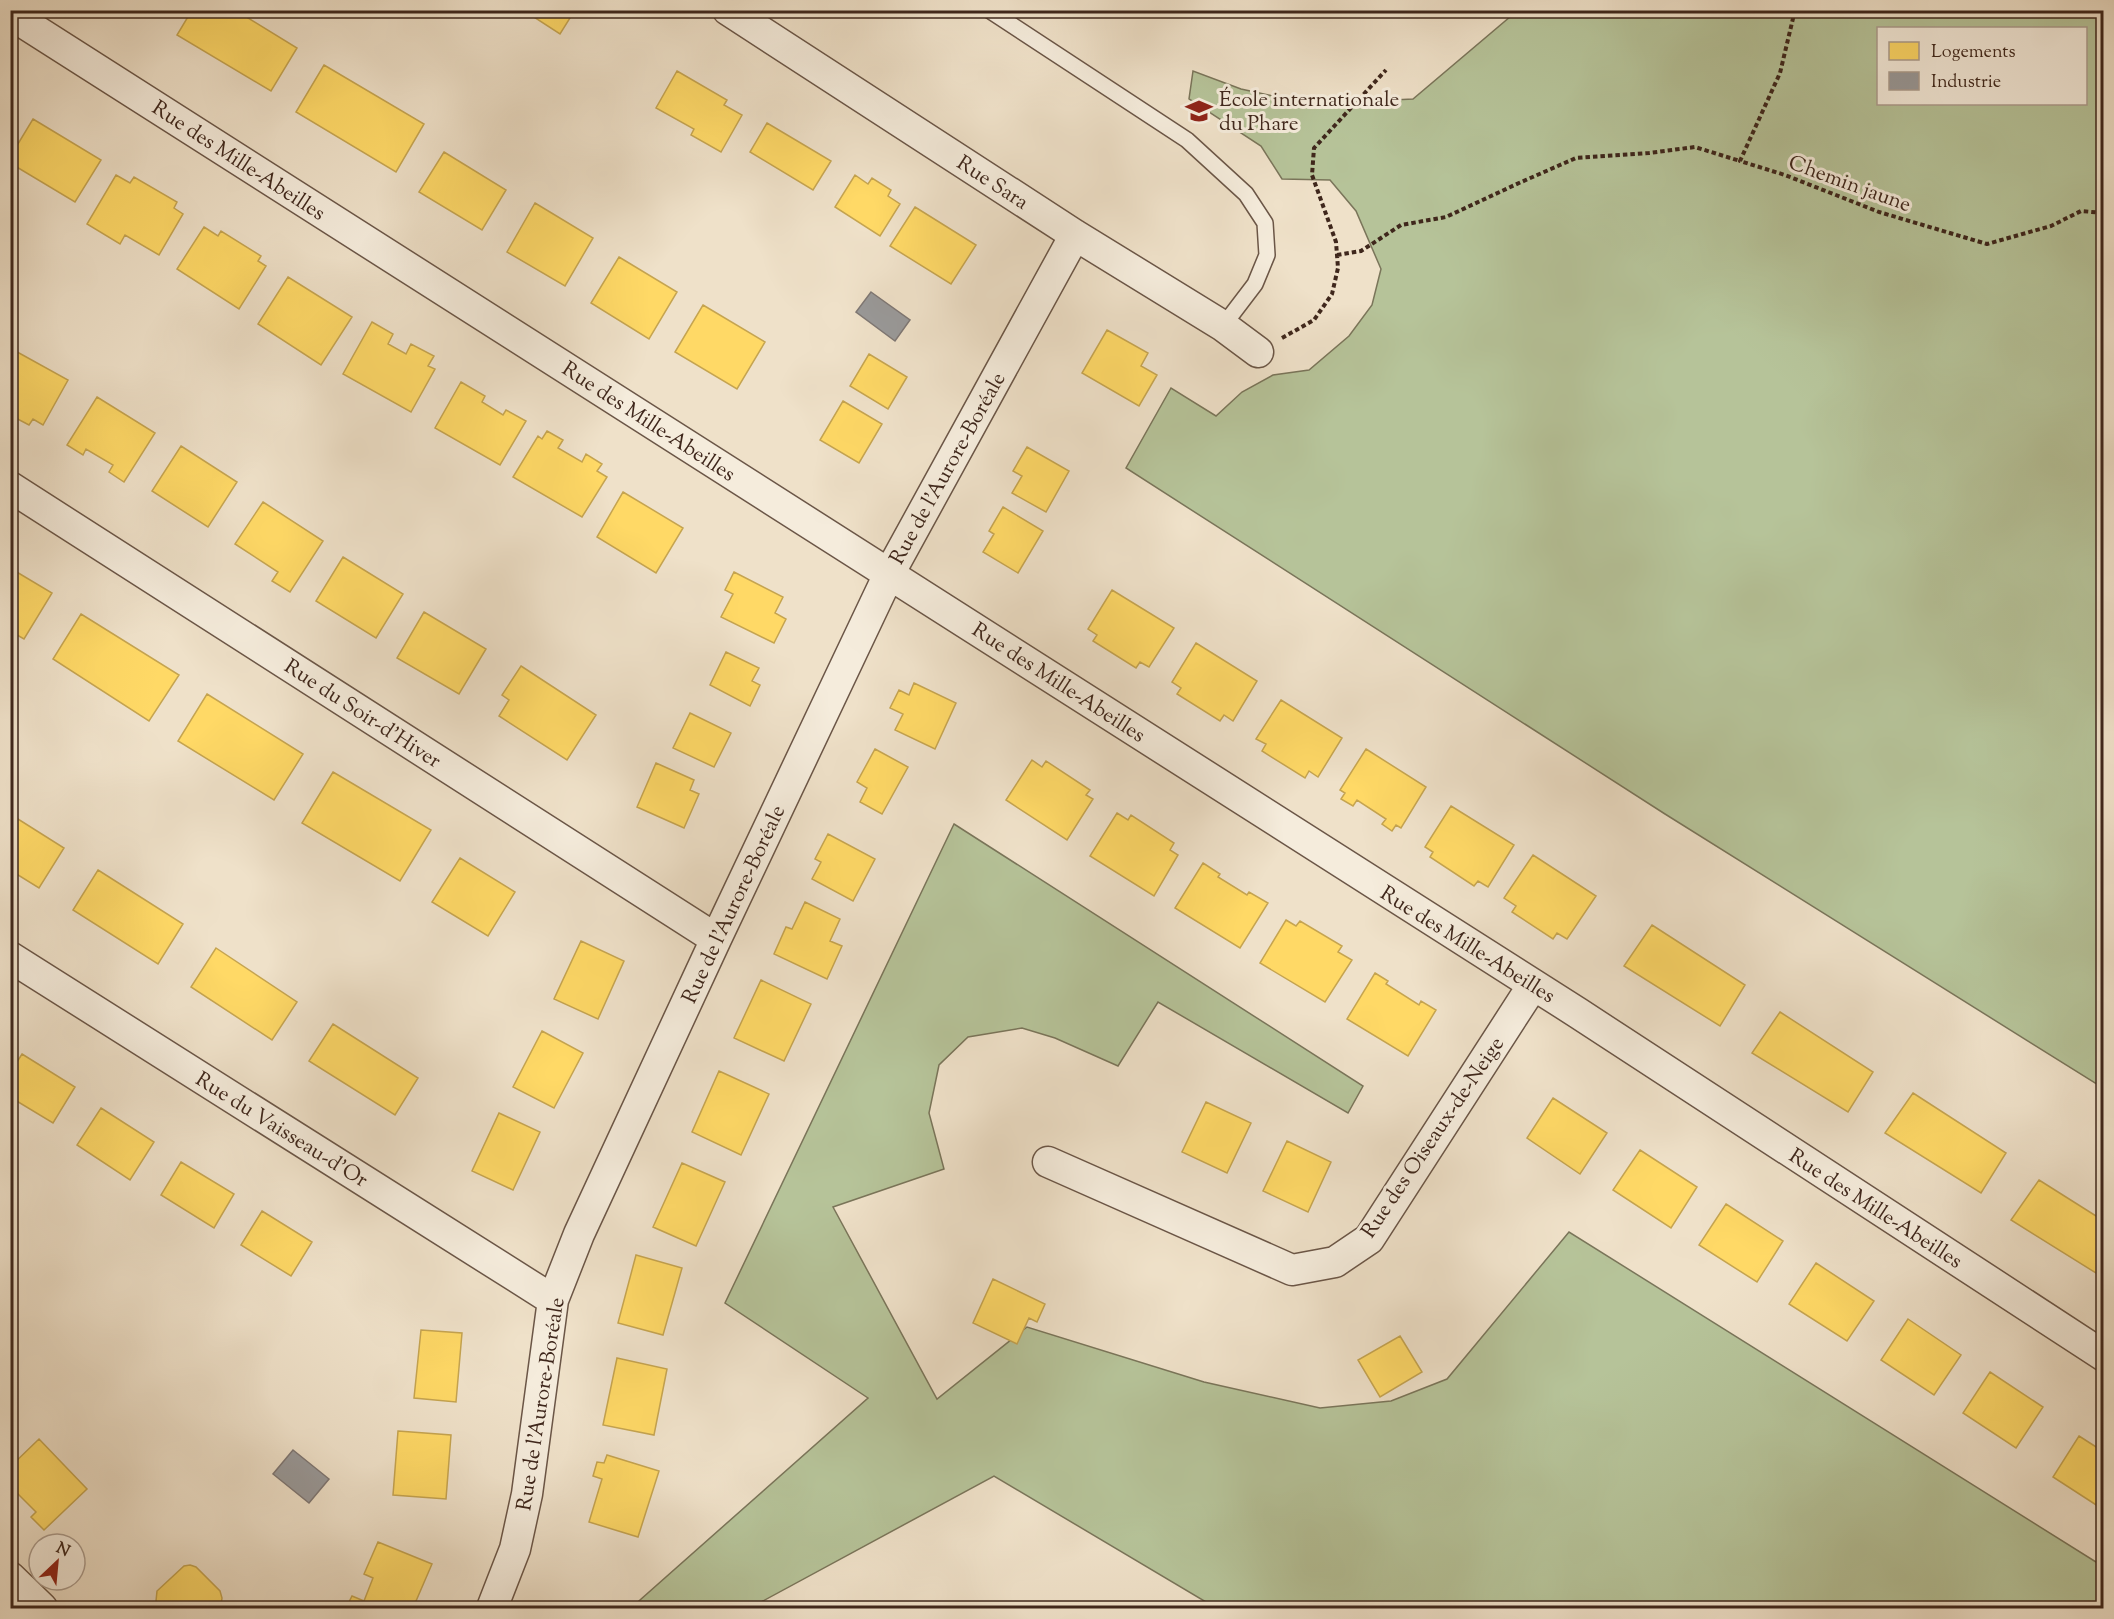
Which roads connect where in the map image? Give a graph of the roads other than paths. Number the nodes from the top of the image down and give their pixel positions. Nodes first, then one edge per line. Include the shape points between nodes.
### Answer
1 (728, 10) edge
2 (989, 10) edge
3 (10, 14) edge
4 (1075, 235) junction
5 (1223, 326) junction
6 (1258, 352) road end
7 (10, 487) edge
8 (889, 574) junction
9 (716, 939) junction
10 (10, 957) edge
11 (1533, 985) junction
12 (1048, 1162) dead end
13 (553, 1300) junction
14 (2103, 1356) edge
15 (10, 1577) edge
16 (495, 1607) edge
17 (42, 1608) edge

1 - 4 street, Rue Sara
2 - 5 lane via 1187,140 1246,194 1265,223 1267,255 1255,284
3 - 8 street, Rue des Mille-Abeilles
4 - 5 street, Rue Sara
4 - 8 street, Rue de l'Aurore-Boréale
5 - 6 street, Rue Sara
7 - 9 street, Rue du Soir-d'Hiver
8 - 9 street, Rue de l'Aurore-Boréale
8 - 11 street, Rue des Mille-Abeilles
9 - 13 street, Rue de l'Aurore-Boréale via 579,1234
10 - 13 street, Rue du Vaisseau-d'Or
11 - 12 street, Rue des Oiseaux-de-Neige via 1369,1239 1335,1262 1292,1270
11 - 14 street, Rue des Mille-Abeilles
13 - 16 street, Rue de l'Aurore-Boréale via 528,1494 515,1550
15 - 17 street

